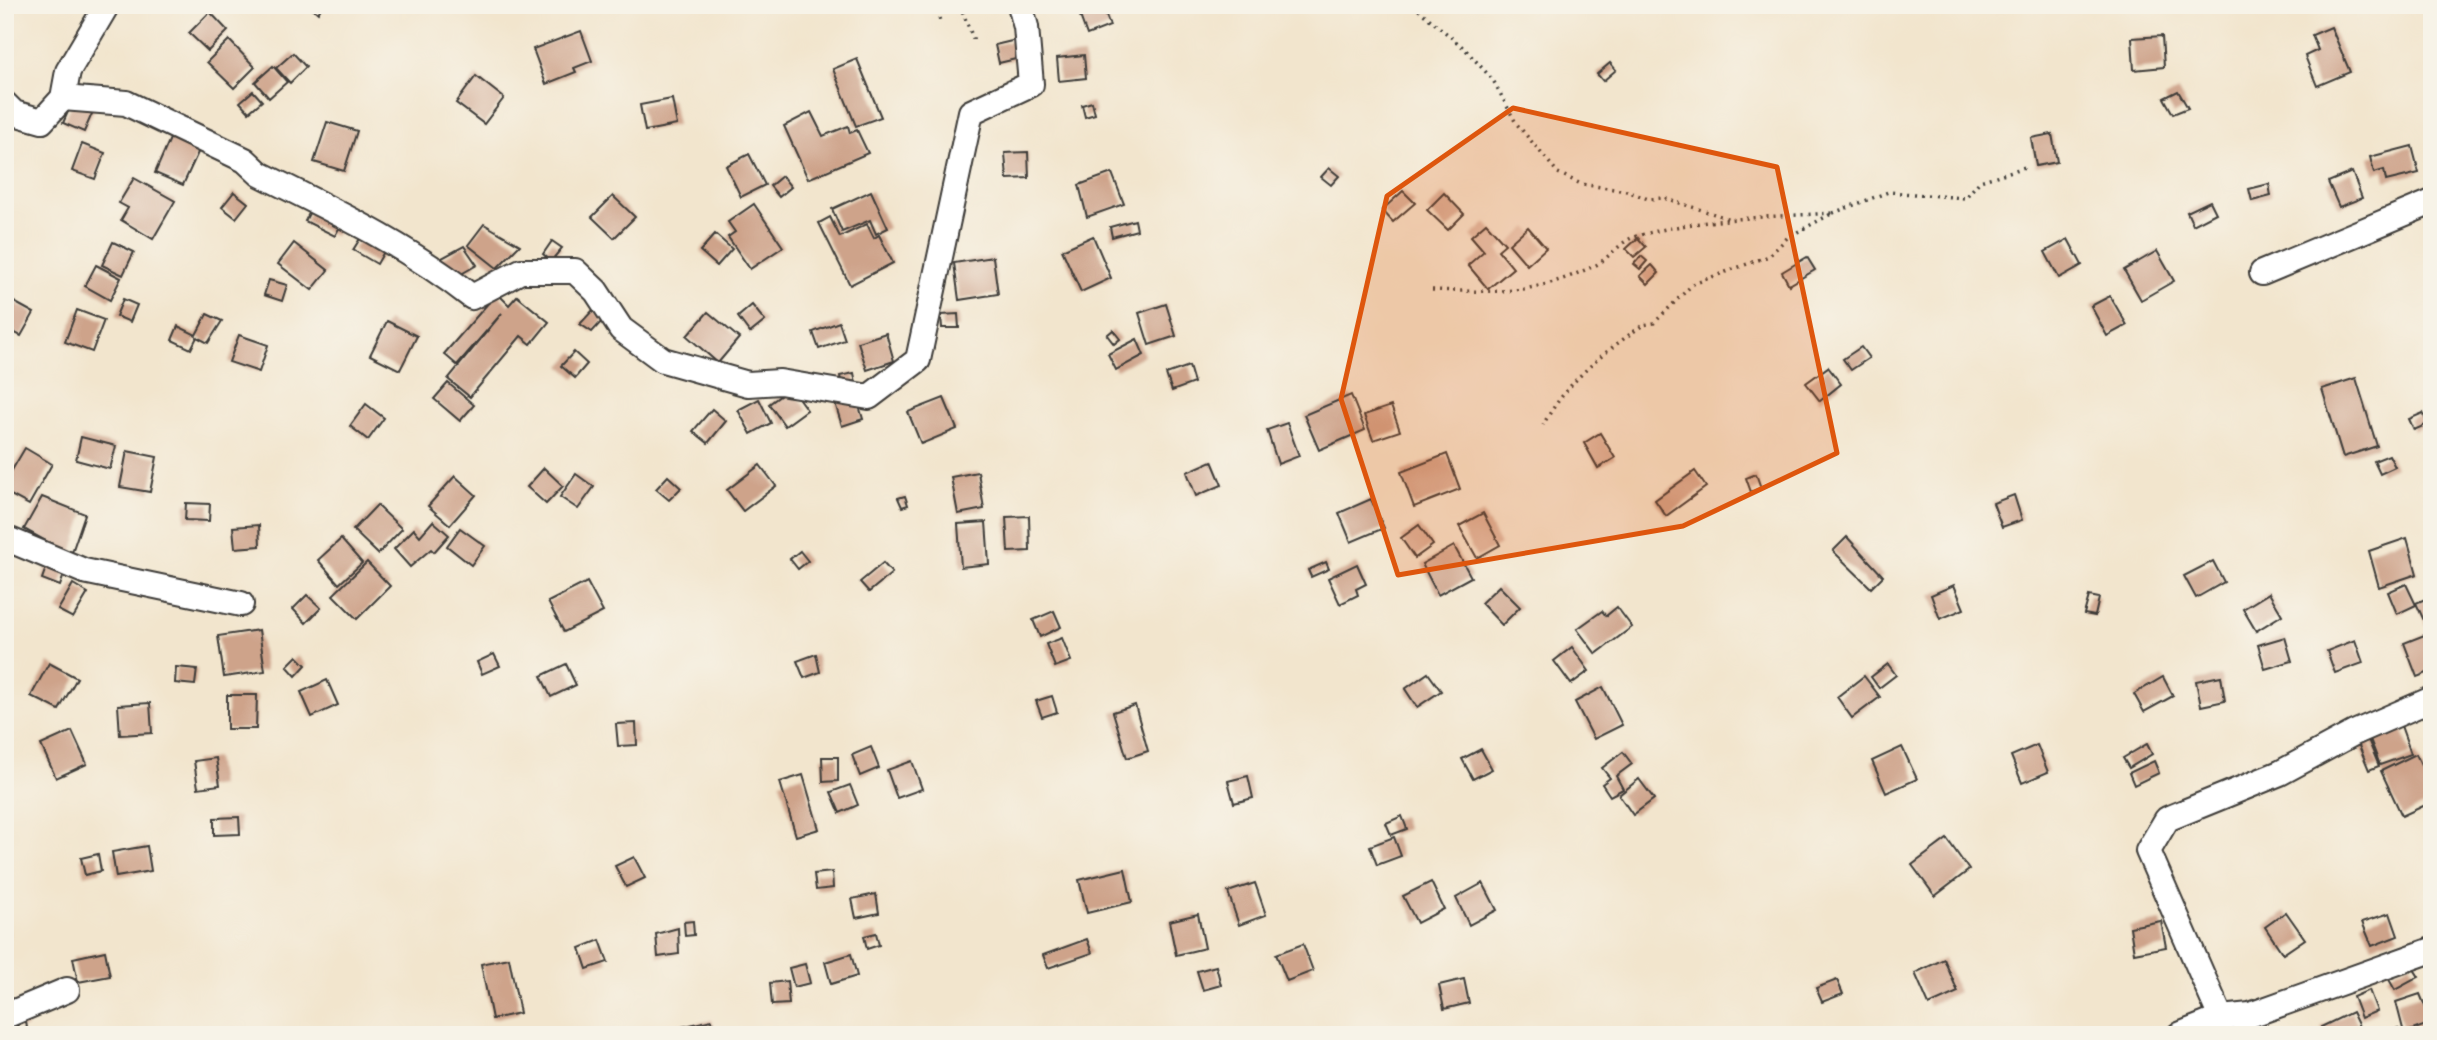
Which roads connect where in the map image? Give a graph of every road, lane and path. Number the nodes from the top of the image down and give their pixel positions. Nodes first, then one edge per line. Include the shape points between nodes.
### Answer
1 (107, 5) edge
2 (934, 5) edge
3 (960, 5) edge
4 (1020, 5) edge
5 (1413, 5) edge
6 (940, 21) dead end
7 (974, 41) dead end
8 (63, 98) junction
9 (8, 115) edge
10 (2025, 167) dead end
11 (2432, 202) edge
12 (1833, 213) junction
13 (1733, 220) junction
14 (2262, 273) dead end
15 (1432, 290) dead end
16 (1543, 425) dead end
17 (5, 538) edge
18 (241, 604) dead end
19 (2432, 699) edge
20 (2432, 950) edge
21 (67, 990) dead end
22 (5, 1016) edge
23 (2221, 1018) junction
24 (2179, 1035) edge

1 - 8 street via 68,71
2 - 6 path
3 - 7 path
4 - 8 street via 1031,84 971,112 918,360 869,397 780,382 748,384 663,360 621,329 596,291 575,271 521,271 472,297 385,236 260,174 233,155 126,103
5 - 13 path via 1493,80 1516,123 1558,173 1581,184 1648,199 1664,198
8 - 9 street via 42,121
10 - 12 path via 1980,181 1965,198 1888,192
11 - 14 street
12 - 13 path
12 - 16 path via 1788,237 1769,256 1693,284 1654,323 1643,325 1590,363
13 - 15 path via 1634,236 1601,263 1556,284 1516,292
17 - 18 street via 84,571
19 - 23 street via 2354,733 2280,773 2167,819 2148,851
20 - 23 street via 2250,1015
21 - 22 street
23 - 24 street

